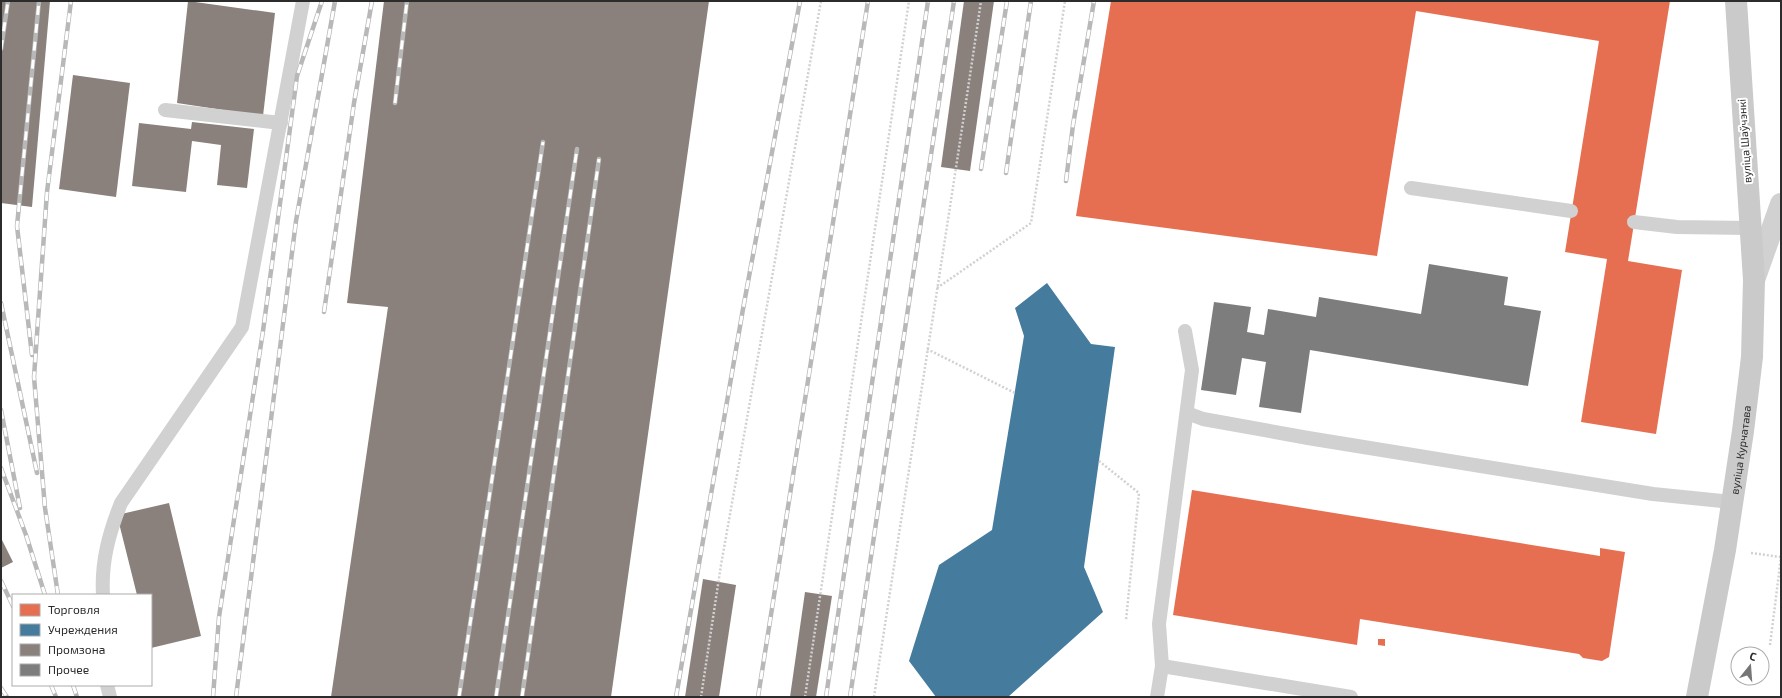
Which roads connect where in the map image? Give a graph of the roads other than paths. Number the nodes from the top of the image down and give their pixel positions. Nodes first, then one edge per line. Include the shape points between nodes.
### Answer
1 (303, 1) edge
2 (1736, 1) edge
3 (165, 110) dead end
4 (281, 123) junction
5 (1411, 188) dead end
6 (1781, 204) edge
7 (1572, 211) dead end
8 (1634, 222) dead end
9 (1749, 228) junction
10 (1754, 280) junction
11 (1185, 331) dead end
12 (1188, 413) junction
13 (1732, 502) junction
14 (103, 594) edge
15 (1162, 666) junction
16 (1157, 697) edge
17 (1351, 697) edge
18 (1697, 697) edge

1 - 4 lane
2 - 9 main road, вуліца Шаўчэнкі
3 - 4 lane
4 - 14 lane via 242,327 121,503 106,547
5 - 7 lane
6 - 10 street, вуліца Курчатава
8 - 9 lane via 1677,228
9 - 10 main road, вуліца Шаўчэнкі
10 - 13 main road, вуліца Курчатава via 1752,357
11 - 12 lane via 1192,370
12 - 13 lane via 1203,419 1308,438 1653,494
12 - 15 lane via 1159,624
13 - 18 main road, вуліца Курчатава
15 - 16 lane
15 - 17 lane

